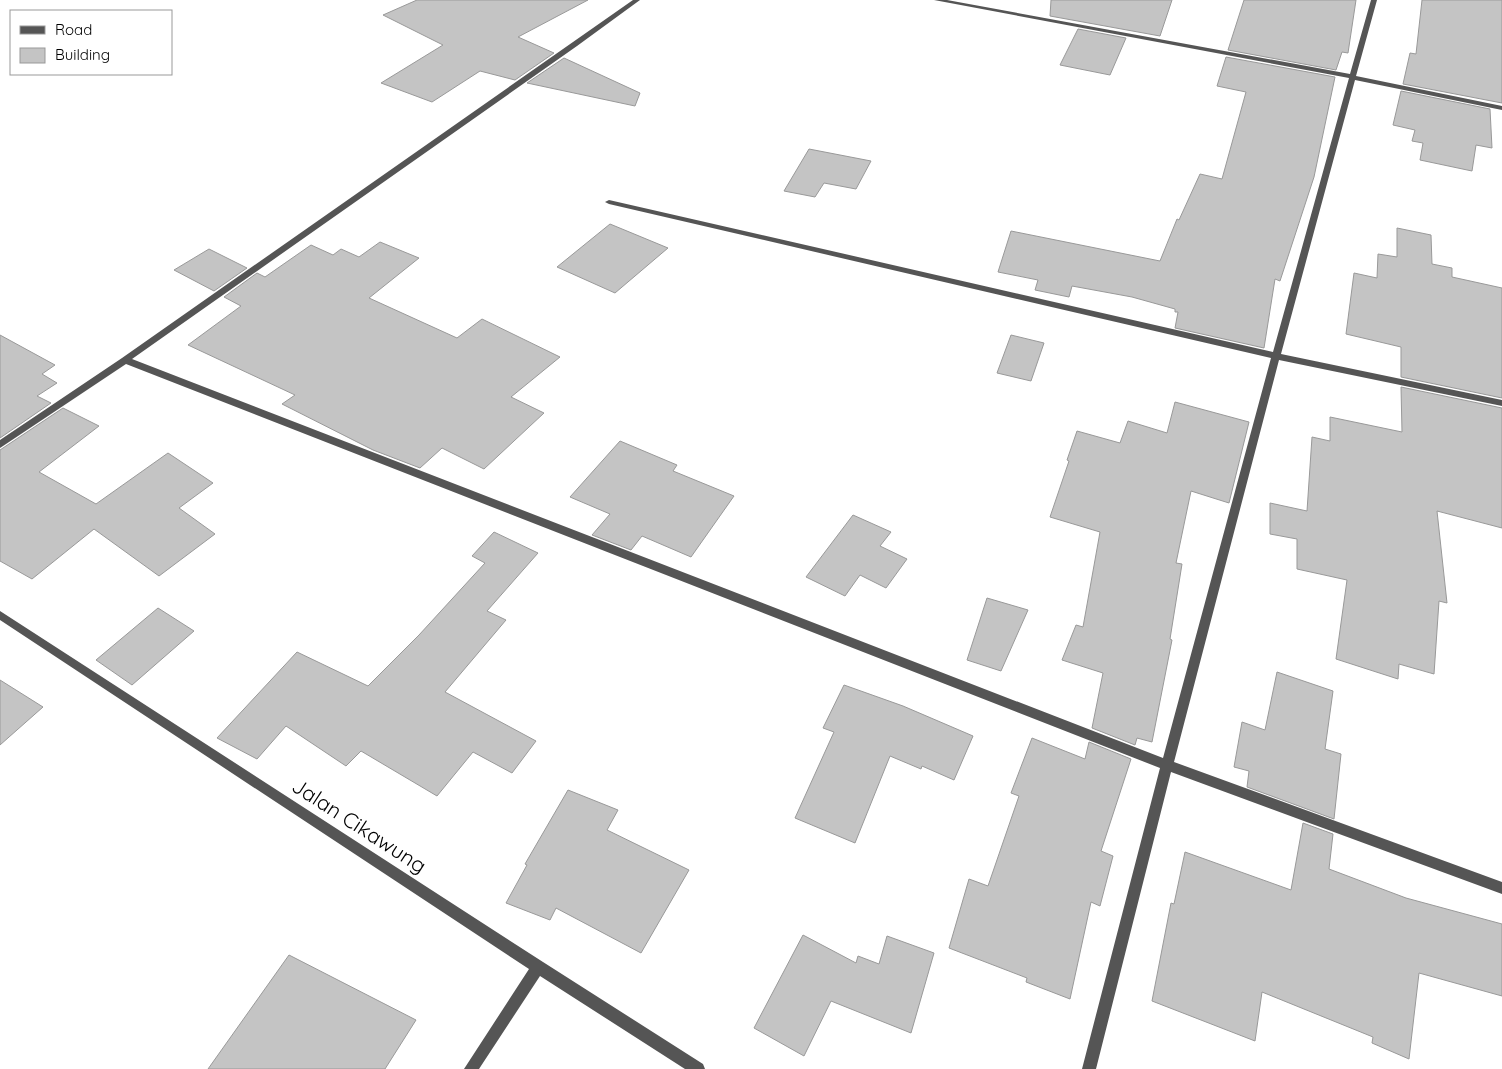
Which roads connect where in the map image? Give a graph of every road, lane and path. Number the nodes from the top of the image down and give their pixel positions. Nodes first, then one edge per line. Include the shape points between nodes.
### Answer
1 (637, 0) edge
2 (937, 0) edge
3 (1374, 0) edge
4 (1353, 77) junction
5 (1502, 108) edge
6 (610, 202) dead end
7 (1276, 356) junction
8 (126, 360) junction
9 (1502, 403) edge
10 (0, 445) edge
11 (0, 615) edge
12 (1167, 765) junction
13 (1502, 888) edge
14 (538, 967) junction
15 (470, 1069) edge
16 (698, 1069) edge
17 (1090, 1069) edge

1 - 8 street
2 - 4 street
3 - 4 street
4 - 5 street
4 - 7 street
6 - 7 street
7 - 9 street
7 - 12 street
8 - 10 street
8 - 12 street
11 - 14 street, Jalan Cikawung
12 - 13 street
12 - 17 street
14 - 15 street
14 - 16 street, Jalan Cikawung

